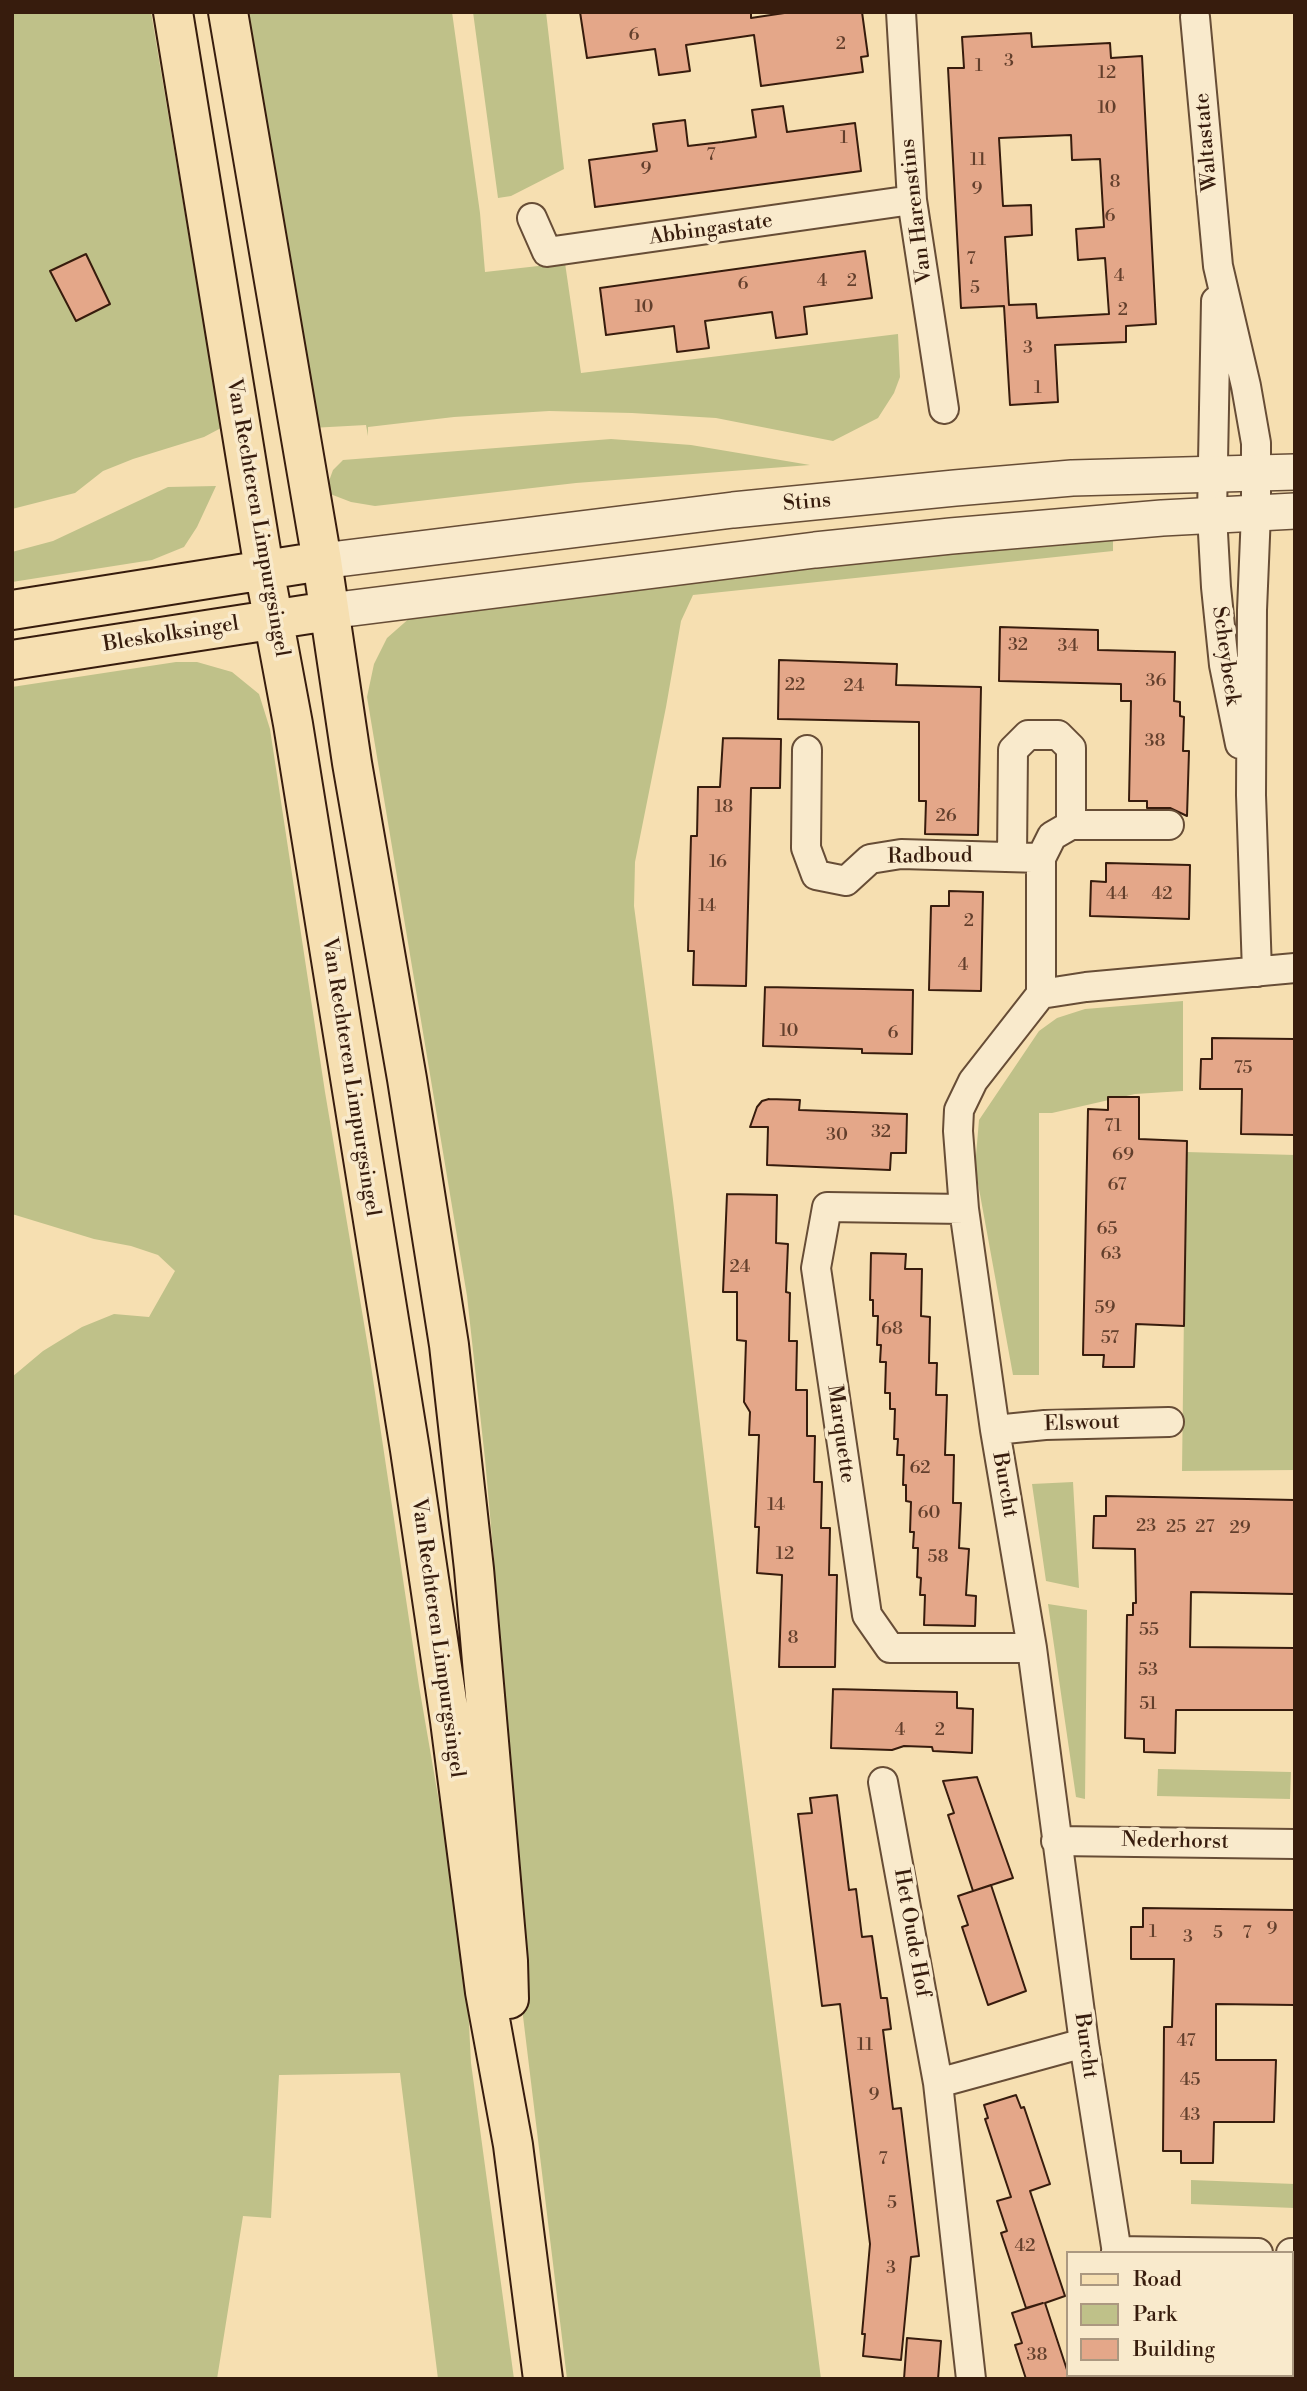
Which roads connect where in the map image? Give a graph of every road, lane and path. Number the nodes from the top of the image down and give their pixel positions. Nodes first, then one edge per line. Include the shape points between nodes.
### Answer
1 (173, 12) edge
2 (228, 12) edge
3 (901, 12) edge
4 (1192, 14) edge
5 (912, 200) junction
6 (533, 218) dead end
7 (1218, 266) junction
8 (944, 409) dead end
9 (1295, 472) edge
10 (1256, 473) junction
11 (1214, 474) junction
12 (1295, 511) edge
13 (1256, 513) junction
14 (1212, 515) junction
15 (322, 561) junction
16 (264, 569) junction
17 (12, 610) edge
18 (329, 611) junction
19 (274, 619) junction
20 (12, 660) edge
21 (807, 750) dead end
22 (1251, 795) junction
23 (1071, 825) junction
24 (1169, 825) dead end
25 (1012, 857) junction
26 (1041, 858) junction
27 (1295, 968) edge
28 (1257, 972) junction
29 (1041, 993) junction
30 (964, 1209) junction
31 (1169, 1422) dead end
32 (995, 1430) junction
33 (1032, 1648) junction
34 (883, 1782) dead end
35 (1056, 1841) junction
36 (1295, 1844) edge
37 (1084, 2043) junction
38 (938, 2083) junction
39 (513, 2145) junction
40 (1116, 2251) edge
41 (543, 2379) edge
42 (971, 2379) edge

1 - 16 main road, Van Rechteren Limpurgsingel
2 - 15 main road, Van Rechteren Limpurgsingel
3 - 5 street, Van Harenstins
4 - 7 street, Waltastate
5 - 6 street, Abbingastate via 547,252
5 - 8 street, Van Harenstins
7 - 10 street, Waltastate via 1251,415
7 - 11 street, Waltastate
9 - 10 street, Stins
10 - 11 street, Stins
10 - 13 street, Waltastate
11 - 14 street, Waltastate
11 - 15 street, Stins via 1072,478 733,510
12 - 13 street
13 - 14 street
13 - 22 street, Scheybeek
14 - 18 street via 828,549
14 - 22 street, Scheybeek via 1224,665
15 - 16 main road
15 - 18 main road, Van Rechteren Limpurgsingel
16 - 17 main road
16 - 19 main road, Van Rechteren Limpurgsingel
18 - 19 main road, Bleskolksingel
18 - 39 main road, Van Rechteren Limpurgsingel via 449,1345 474,1569 508,1961
19 - 20 main road, Bleskolksingel
19 - 39 main road, Van Rechteren Limpurgsingel via 410,1450 485,1992
21 - 25 street, Radboud via 806,848 816,875 846,881 870,859 901,854
22 - 28 street, Scheybeek
23 - 24 street
23 - 25 street via 1071,748 1058,735 1028,735 1013,750
23 - 26 street via 1052,836
25 - 26 street, Radboud
26 - 29 street
27 - 28 street
28 - 29 street
29 - 30 street, Burcht via 974,1082 959,1110
30 - 32 street, Burcht
30 - 33 street, Marquette via 828,1207 816,1268 867,1615 890,1648
31 - 32 street, Elswout
32 - 33 street, Burcht
33 - 35 street, Burcht
34 - 38 street, Het Oude Hof
35 - 36 street, Nederhorst
35 - 37 street, Burcht
37 - 38 street
37 - 40 street, Burcht
38 - 42 street, Het Oude Hof
39 - 41 main road, Van Rechteren Limpurgsingel

